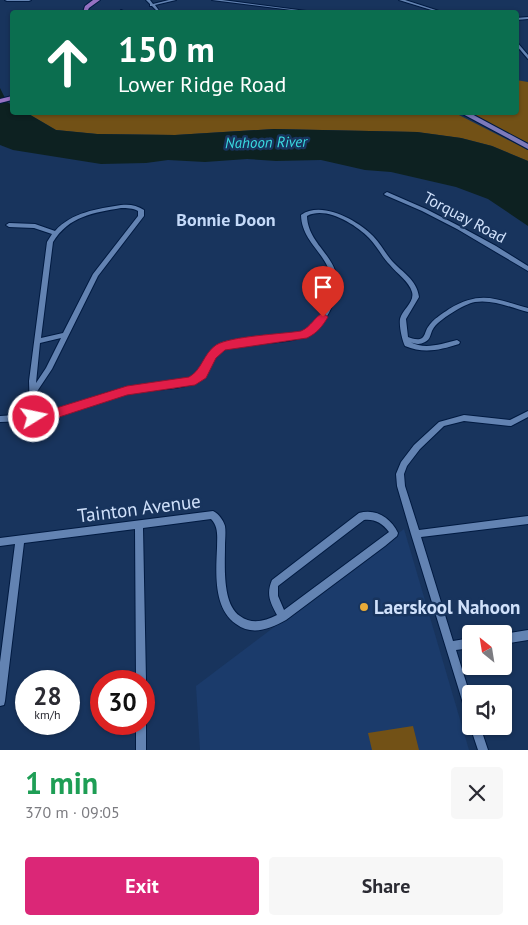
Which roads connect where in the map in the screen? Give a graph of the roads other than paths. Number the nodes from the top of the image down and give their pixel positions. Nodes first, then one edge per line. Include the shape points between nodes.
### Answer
1 (7, 0) edge
2 (30, 0) edge
3 (96, 0) edge
4 (148, 0) edge
5 (174, 0) edge
6 (214, 0) edge
7 (401, 0) edge
8 (418, 0) edge
9 (410, 3) junction
10 (151, 5) junction
11 (289, 8) joint
12 (86, 10) edge
13 (156, 10) edge
14 (300, 10) edge
15 (433, 10) edge
16 (519, 46) edge
17 (528, 58) edge
18 (468, 115) edge
19 (528, 146) edge
20 (387, 194) dead end
21 (9, 225) dead end
22 (56, 233) junction
23 (528, 268) edge
24 (528, 310) edge
25 (65, 336) junction
26 (405, 338) junction
27 (37, 341) junction
28 (457, 342) dead end
29 (32, 394) junction
30 (528, 414) edge
31 (34, 417) junction
32 (0, 419) edge
33 (528, 520) edge
34 (139, 524) junction
35 (415, 534) junction
36 (20, 540) junction
37 (0, 542) edge
38 (283, 617) junction
39 (528, 635) edge
40 (512, 637) edge
41 (462, 644) edge
42 (450, 646) junction
43 (141, 670) edge
44 (462, 685) edge
45 (0, 701) edge
46 (141, 735) edge
47 (479, 735) edge
48 (141, 750) edge
49 (483, 750) edge

1 - 2 street
3 - 12 main road
4 - 10 street
5 - 10 street
6 - 11 street
7 - 9 street
8 - 9 street
9 - 15 street
10 - 13 street
11 - 14 street
16 - 17 street
18 - 19 street
20 - 23 street, Torquay Road via 469,232
21 - 22 street via 35,226
22 - 25 street via 88,212 129,206 141,210 138,220 95,275
22 - 27 street via 50,242
24 - 26 street via 474,300 435,323 424,340
25 - 27 street
25 - 29 street via 41,384
26 - 28 street via 406,343 420,349
26 - 31 street via 403,319 416,295 409,282 366,233 334,214 311,211 304,215 304,223 327,257 335,279 332,297 316,327 300,336 221,347 212,355 199,378 187,383 127,390
27 - 29 street
29 - 31 street
30 - 35 street via 511,422 474,418 448,421 417,446 404,464 400,478
31 - 32 street
33 - 35 street
34 - 36 street, Tainton Avenue
34 - 38 street, Tainton Avenue via 214,516 221,527 223,594 230,613 237,621 255,626 265,626
34 - 43 street
35 - 42 street
36 - 37 street, Tainton Avenue
36 - 45 street
38 - 38 street, Tainton Avenue via 273,597 275,583 362,516 377,517 392,528 394,533
39 - 40 street
41 - 42 street
42 - 44 street
46 - 48 street
47 - 49 street

